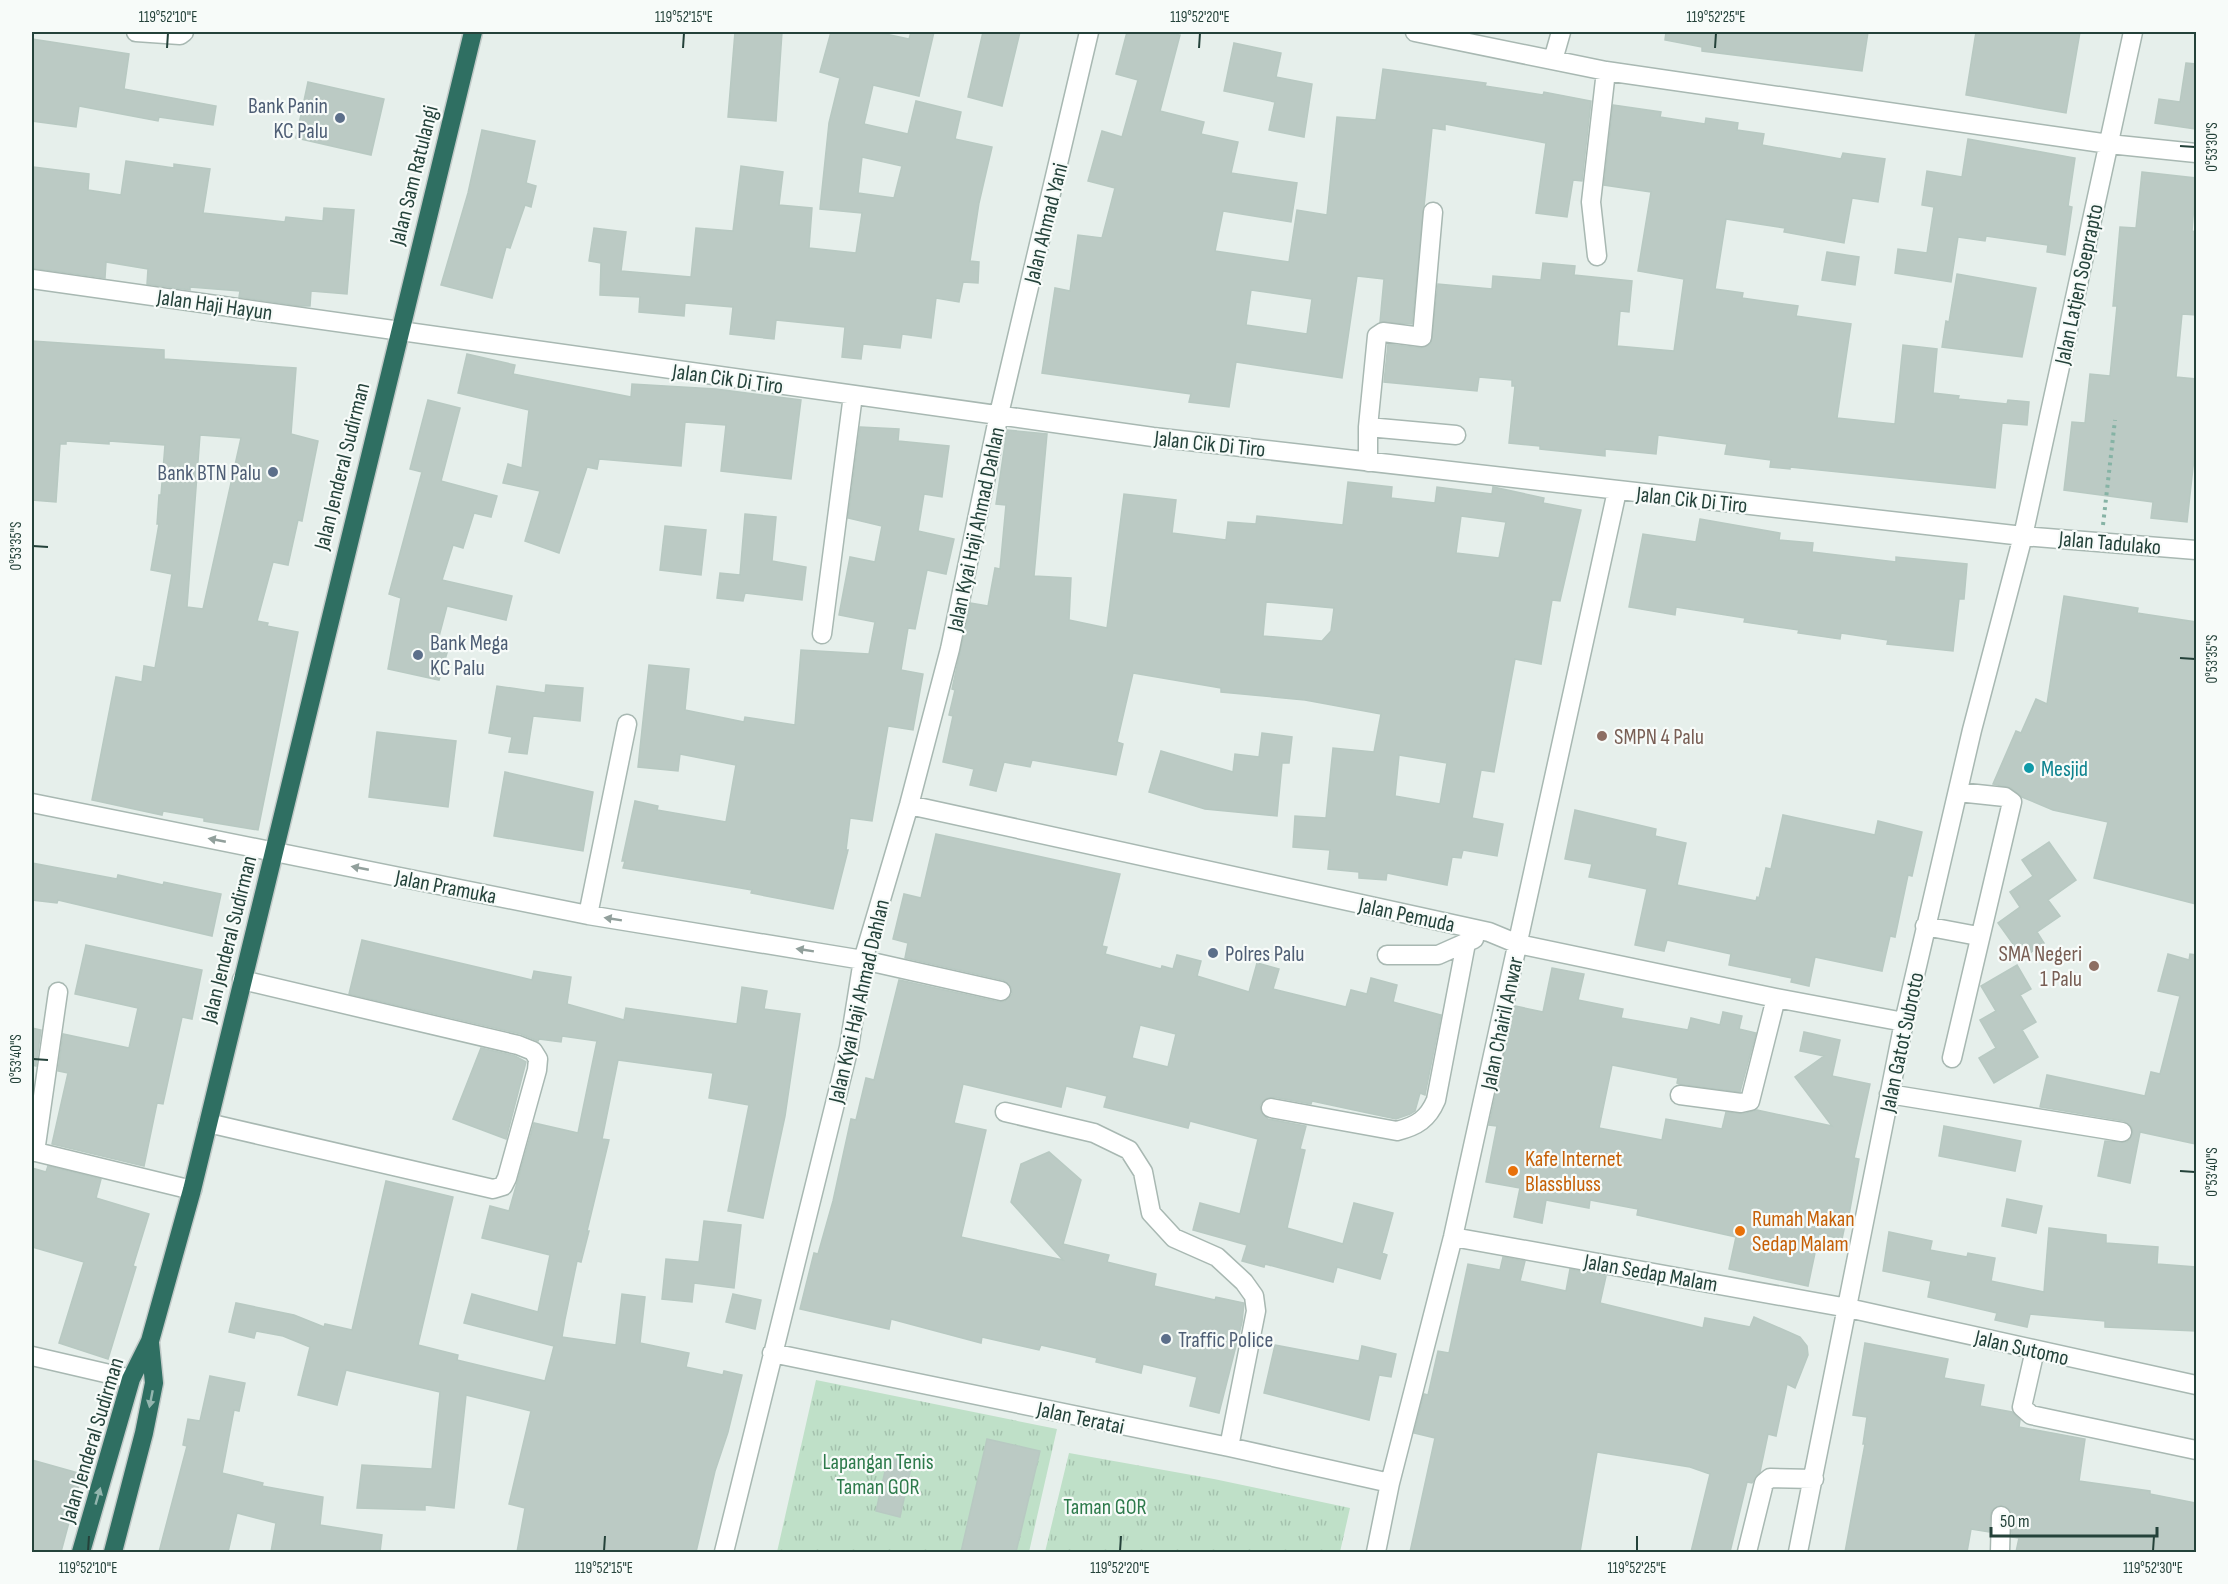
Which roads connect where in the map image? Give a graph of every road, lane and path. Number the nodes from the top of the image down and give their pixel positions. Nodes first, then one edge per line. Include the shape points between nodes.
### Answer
1 (136, 32) edge
2 (184, 32) edge
3 (473, 32) edge
4 (1089, 32) edge
5 (1415, 32) edge
6 (1561, 32) edge
7 (2133, 32) edge
8 (1553, 60) junction
9 (1606, 71) junction
10 (2109, 144) junction
11 (2196, 153) edge
12 (1433, 212) dead end
13 (1597, 256) dead end
14 (32, 279) edge
15 (399, 329) junction
16 (853, 395) junction
17 (999, 414) junction
18 (2115, 420) dead end
19 (1368, 427) junction
20 (1456, 435) dead end
21 (1368, 462) junction
22 (1617, 491) junction
23 (2023, 536) junction
24 (2102, 541) junction
25 (2196, 550) edge
26 (822, 634) dead end
27 (627, 724) dead end
28 (1958, 792) junction
29 (32, 803) edge
30 (909, 806) junction
31 (274, 851) junction
32 (588, 915) junction
33 (1925, 926) junction
34 (1490, 932) junction
35 (1978, 936) junction
36 (1466, 943) junction
37 (1518, 944) junction
38 (1387, 955) dead end
39 (863, 960) junction
40 (242, 980) junction
41 (1001, 991) dead end
42 (58, 992) dead end
43 (1776, 998) junction
44 (1904, 1022) junction
45 (1952, 1058) dead end
46 (1889, 1094) junction
47 (1680, 1095) dead end
48 (1271, 1108) dead end
49 (1005, 1112) dead end
50 (208, 1123) junction
51 (2122, 1131) dead end
52 (33, 1151) edge
53 (192, 1190) junction
54 (1453, 1237) junction
55 (1848, 1308) junction
56 (150, 1341) junction
57 (2035, 1350) junction
58 (772, 1353) junction
59 (32, 1356) edge
60 (131, 1379) junction
61 (2196, 1385) edge
62 (1229, 1447) junction
63 (2196, 1450) edge
64 (1814, 1479) junction
65 (1390, 1483) junction
66 (2001, 1516) dead end
67 (81, 1552) edge
68 (113, 1552) edge
69 (724, 1552) edge
70 (1376, 1552) edge
71 (1747, 1552) edge
72 (1798, 1552) edge
73 (2000, 1552) edge

1 - 2 street
3 - 15 highway, Jalan Sam Ratulangi
4 - 17 street, Jalan Ahmad Yani
5 - 8 street
6 - 8 street
7 - 10 street, Jalan Latjen Soeprapto
8 - 9 street
9 - 10 street
9 - 13 street via 1591,202
10 - 11 street
10 - 23 street, Jalan Latjen Soeprapto
12 - 19 street via 1422,337 1383,332 1377,336
14 - 15 street, Jalan Haji Hayun
15 - 16 street, Jalan Cik Di Tiro
15 - 31 highway, Jalan Jenderal Sudirman
16 - 17 street, Jalan Cik Di Tiro
16 - 26 street
17 - 21 street, Jalan Cik Di Tiro
17 - 30 street, Jalan Kyai Haji Ahmad Dahlan via 950,649
18 - 24 path
19 - 20 street
19 - 21 street
21 - 22 street, Jalan Cik Di Tiro
22 - 23 street, Jalan Cik Di Tiro
22 - 37 street, Jalan Chairil Anwar
23 - 24 street, Jalan Tadulako
23 - 28 street, Jalan Gatot Subroto
24 - 25 street, Jalan Tadulako
27 - 32 street
28 - 33 street, Jalan Gatot Subroto
28 - 35 street via 2005,797 2012,802
31 -> 29 street, Jalan Pramuka
30 - 34 street, Jalan Pemuda
30 - 39 street, Jalan Kyai Haji Ahmad Dahlan
32 -> 31 street, Jalan Pramuka
31 - 40 highway, Jalan Jenderal Sudirman
39 -> 32 street, Jalan Pramuka
33 - 35 street
33 - 44 street, Jalan Gatot Subroto
34 - 36 street
34 - 37 street, Jalan Pemuda
35 - 45 street
36 - 38 street via 1438,955
36 - 48 street via 1430,1114 1413,1127 1397,1131
37 - 43 street, Jalan Pemuda
37 - 54 street, Jalan Chairil Anwar
39 - 41 street, Jalan Pramuka
39 - 58 street, Jalan Kyai Haji Ahmad Dahlan via 849,1047
40 - 50 highway, Jalan Jenderal Sudirman
40 - 50 street via 518,1045 533,1051 538,1059 537,1070 507,1178 503,1186 493,1189
42 - 52 street
43 - 44 street, Jalan Pemuda
43 - 47 street via 1750,1101
44 - 46 street, Jalan Gatot Subroto
46 - 51 street
46 - 55 street, Jalan Gatot Subroto
49 - 62 street via 1094,1133 1129,1150 1143,1172 1151,1213 1174,1238 1217,1257 1254,1296 1256,1311
50 - 53 highway, Jalan Jenderal Sudirman
52 - 53 street
53 - 56 highway, Jalan Jenderal Sudirman
54 - 55 street, Jalan Sedap Malam
54 - 65 street, Jalan Chairil Anwar
55 - 57 street, Jalan Sutomo
55 - 64 street, Jalan Gatot Subroto
56 - 60 highway, Jalan Jenderal Sudirman
56 -> 68 highway via 154,1383
57 - 61 street, Jalan Sutomo
57 - 63 street via 2022,1407 2031,1415
58 - 62 street, Jalan Teratai
58 - 69 street, Jalan Kyai Haji Ahmad Dahlan
59 - 60 street
67 -> 60 highway, Jalan Jenderal Sudirman
62 - 65 street, Jalan Teratai
64 - 71 street via 1770,1478 1764,1483
64 - 72 street, Jalan Gatot Subroto
65 - 70 street, Jalan Chairil Anwar
66 - 73 street

